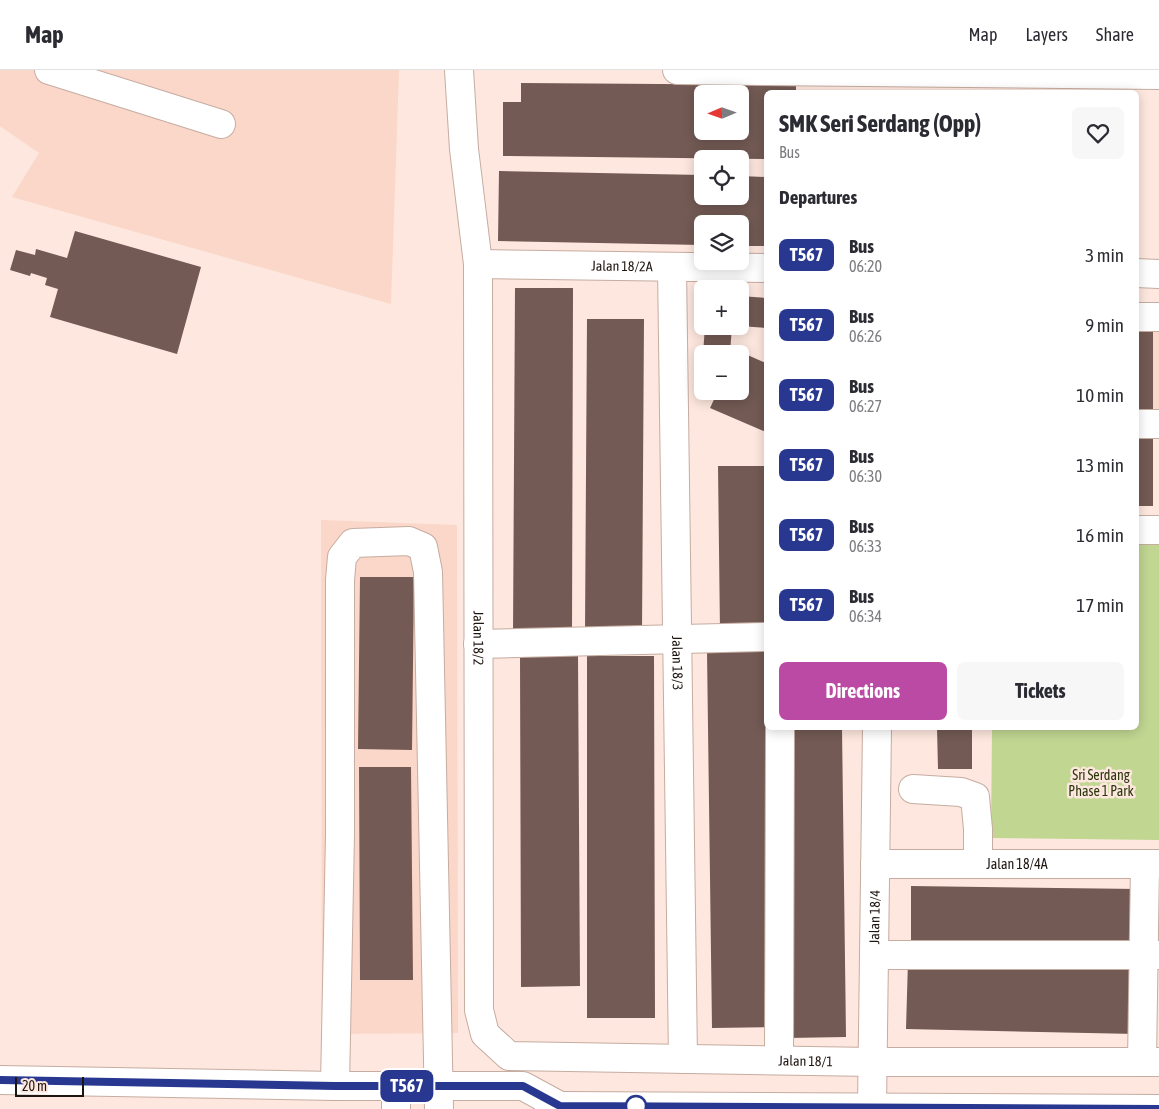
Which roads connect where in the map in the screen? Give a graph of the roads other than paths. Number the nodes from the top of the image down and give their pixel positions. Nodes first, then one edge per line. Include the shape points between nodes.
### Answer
1 (49, 70) edge
2 (459, 70) edge
3 (677, 70) edge
4 (759, 70) edge
5 (1069, 72) edge
6 (1143, 81) edge
7 (809, 82) edge
8 (221, 124) dead end
9 (478, 264) junction
10 (672, 267) junction
11 (764, 268) edge
12 (1139, 273) edge
13 (1159, 274) edge
14 (1139, 317) edge
15 (1159, 317) edge
16 (1139, 424) edge
17 (1159, 424) edge
18 (1139, 530) edge
19 (1159, 530) edge
20 (677, 638) junction
21 (764, 638) edge
22 (478, 644) junction
23 (780, 730) edge
24 (877, 730) edge
25 (912, 789) dead end
26 (875, 864) junction
27 (978, 864) junction
28 (1152, 864) edge
29 (874, 955) junction
30 (1151, 955) edge
31 (479, 1010) joint
32 (683, 1059) junction
33 (779, 1060) junction
34 (873, 1062) junction
35 (1151, 1062) edge
36 (0, 1080) edge
37 (335, 1086) junction
38 (396, 1097) edge
39 (439, 1097) edge
40 (872, 1107) junction
41 (554, 1108) edge
42 (834, 1108) edge
43 (1159, 1109) edge

1 - 8 street
2 - 9 street, Jalan 18/2 via 464,149
3 - 4 street
4 - 7 street
5 - 6 street
5 - 7 street
9 - 10 street, Jalan 18/2A
9 - 22 street, Jalan 18/2
10 - 11 street, Jalan 18/2A
10 - 20 street, Jalan 18/3
12 - 13 street
14 - 15 street
16 - 17 street
18 - 19 street
20 - 21 street
20 - 22 street
20 - 32 street, Jalan 18/3
22 - 31 street, Jalan 18/2
23 - 33 street
24 - 26 street, Jalan 18/4
25 - 27 street via 961,792 975,797
26 - 27 street, Jalan 18/4A
26 - 29 street, Jalan 18/4
27 - 28 street, Jalan 18/4A
28 - 30 street
29 - 30 street
29 - 34 street, Jalan 18/4
30 - 35 street
31 - 32 street, Jalan 18/1 via 485,1034 509,1056
32 - 33 street, Jalan 18/1
33 - 34 street, Jalan 18/1
34 - 35 street, Jalan 18/1
34 - 40 street, Jalan 18/4
36 - 37 street
37 - 38 street
37 - 39 street via 342,557 354,543 409,541 423,547 428,572
38 - 39 street
39 - 41 street via 523,1086
40 - 42 street
40 - 43 street
41 - 42 street

